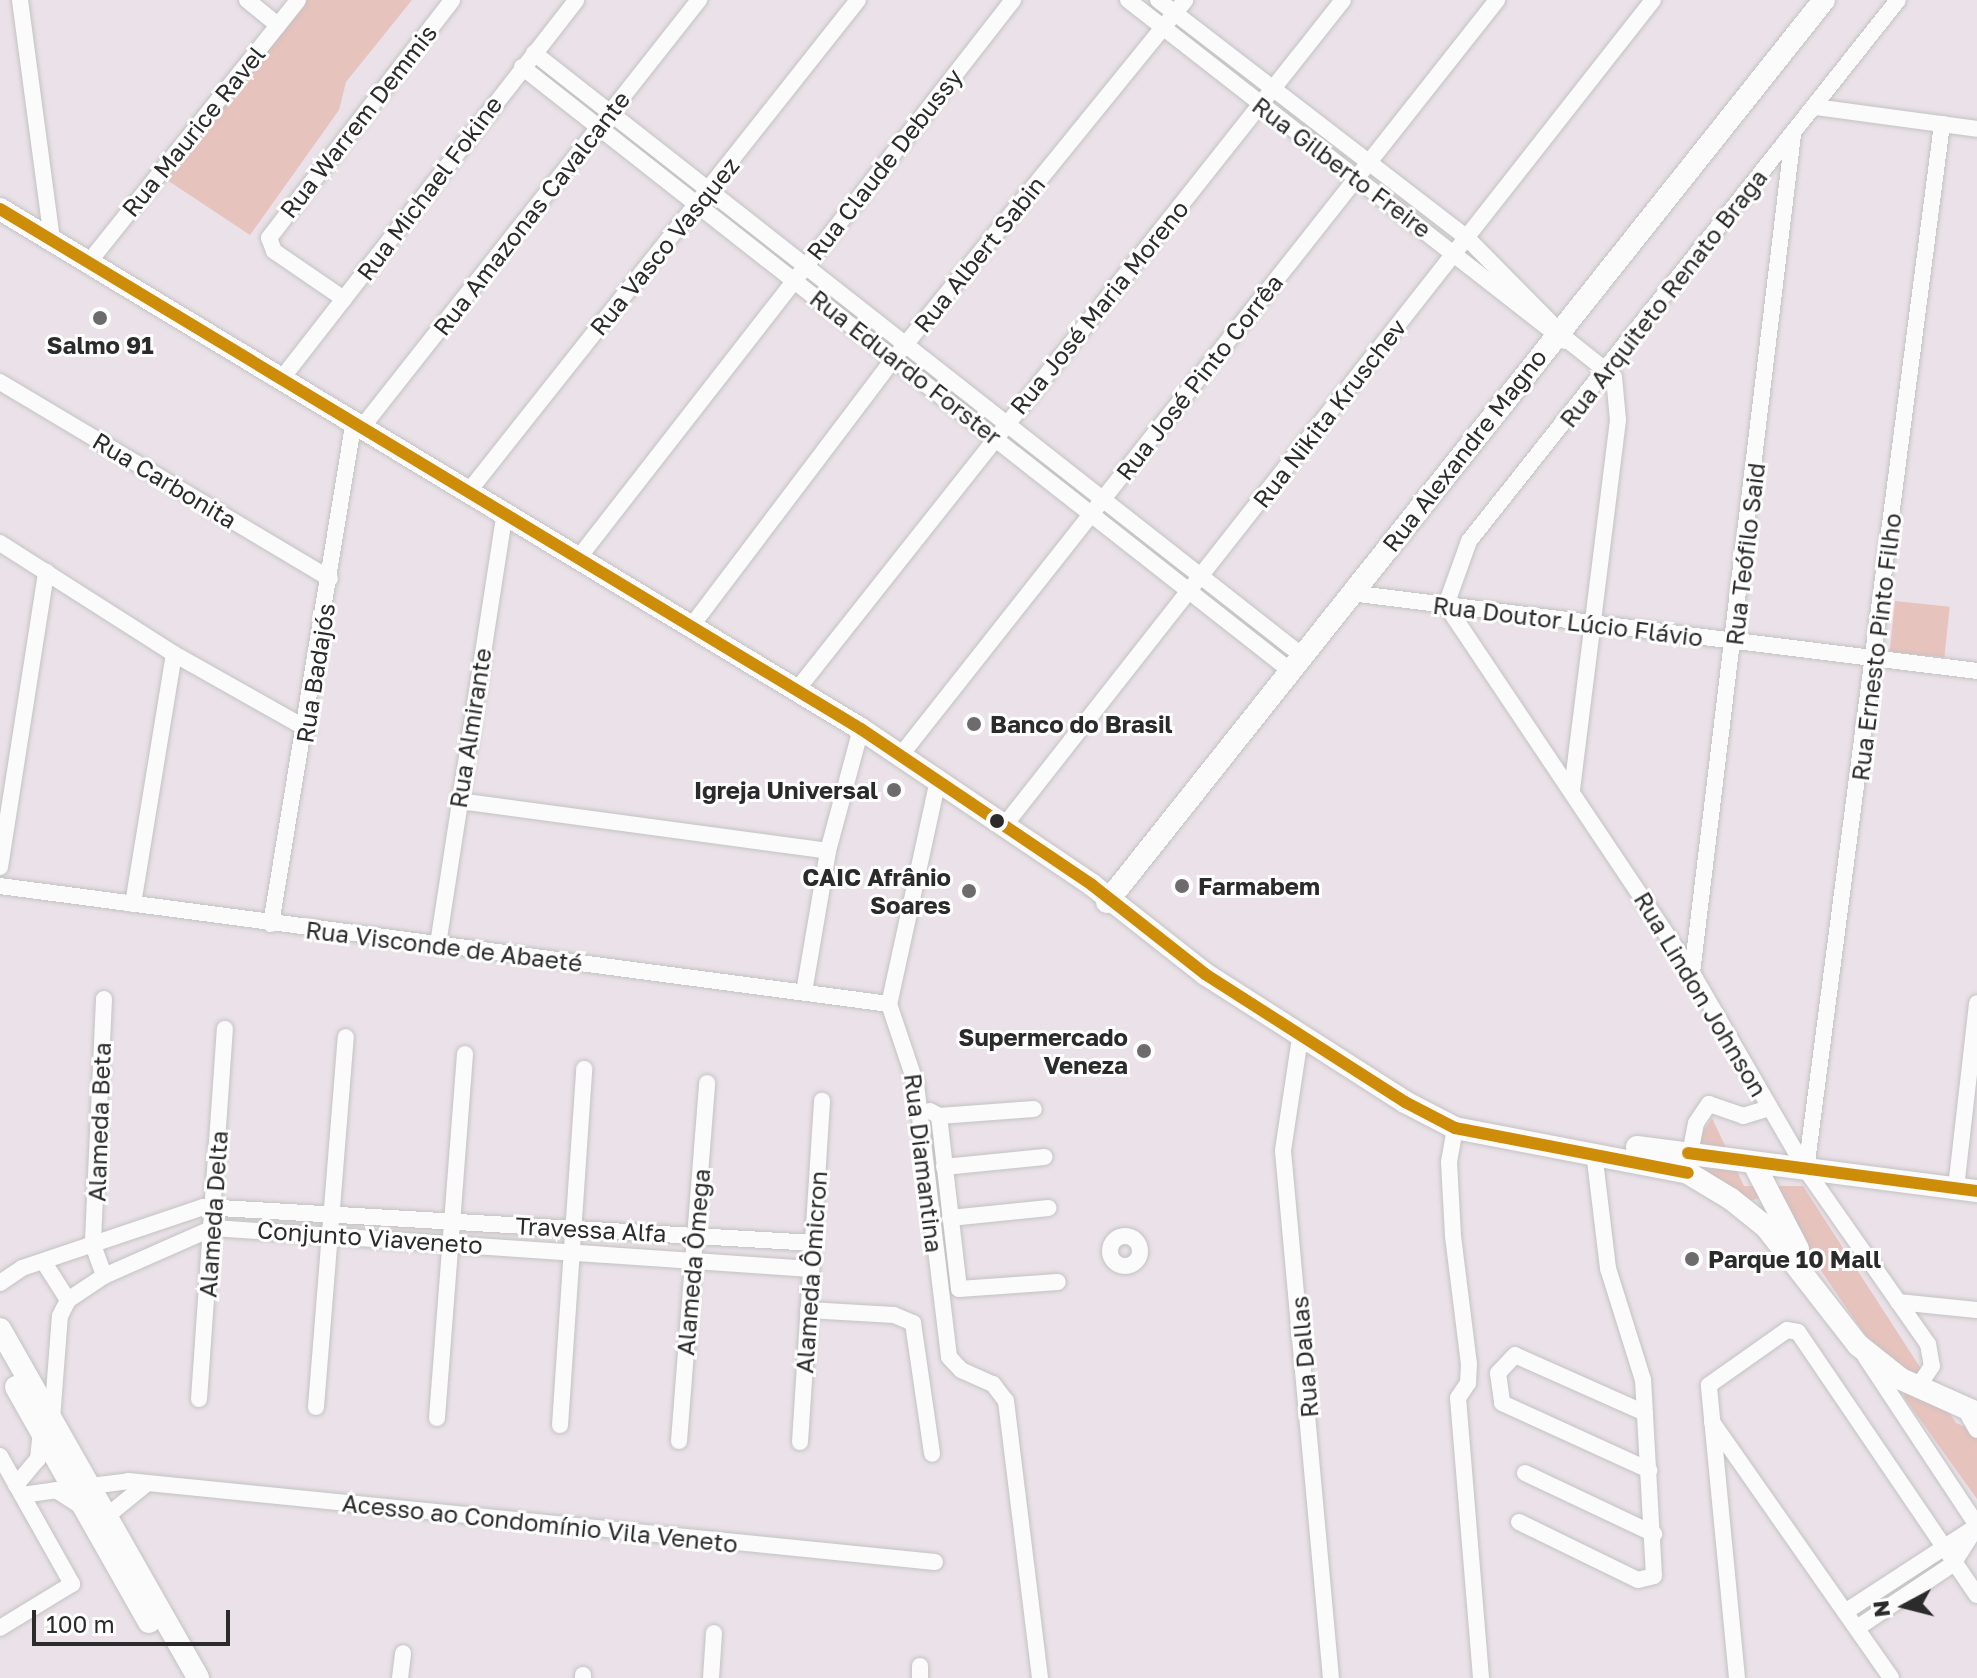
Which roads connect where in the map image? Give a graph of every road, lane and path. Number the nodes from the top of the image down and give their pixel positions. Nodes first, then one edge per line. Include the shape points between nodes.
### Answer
1 (20, 0) edge
2 (247, 0) edge
3 (298, 0) edge
4 (452, 0) edge
5 (576, 0) edge
6 (699, 0) edge
7 (858, 0) edge
8 (1013, 0) edge
9 (1128, 0) edge
10 (1158, 0) edge
11 (1343, 0) edge
12 (1497, 0) edge
13 (1653, 0) edge
14 (1824, 0) edge
15 (1898, 0) edge
16 (1180, 7) edge
17 (278, 25) junction
18 (1163, 29) junction
19 (534, 53) junction
20 (522, 67) junction
21 (1273, 90) junction
22 (1261, 106) junction
23 (1815, 107) junction
24 (613, 110) junction
25 (1942, 124) junction
26 (599, 126) junction
27 (1977, 129) edge
28 (1793, 135) junction
29 (1368, 162) junction
30 (1354, 179) junction
31 (710, 189) junction
32 (696, 205) junction
33 (0, 209) edge
34 (1467, 238) junction
35 (52, 240) junction
36 (1455, 253) junction
37 (89, 262) junction
38 (806, 265) junction
39 (794, 279) junction
40 (344, 299) junction
41 (1561, 336) junction
42 (905, 345) junction
43 (892, 361) junction
44 (1608, 370) junction
45 (283, 377) junction
46 (0, 382) edge
47 (1007, 421) junction
48 (358, 423) junction
49 (994, 437) junction
50 (469, 491) junction
51 (1103, 498) junction
52 (505, 512) junction
53 (1090, 514) junction
54 (0, 543) edge
55 (580, 556) junction
56 (46, 572) junction
57 (1201, 575) junction
58 (330, 579) junction
59 (1189, 589) junction
60 (1350, 593) junction
61 (1446, 605) junction
62 (1592, 623) junction
63 (690, 628) junction
64 (1735, 644) junction
65 (174, 654) junction
66 (1875, 659) junction
67 (1294, 661) junction
68 (1977, 671) edge
69 (796, 691) junction
70 (307, 729) junction
71 (861, 729) junction
72 (901, 755) junction
73 (938, 780) junction
74 (1572, 790) junction
75 (459, 801) junction
76 (1004, 826) junction
77 (828, 851) junction
78 (0, 867) edge
79 (0, 886) edge
80 (1111, 896) junction
81 (133, 904) junction
82 (271, 924) junction
83 (438, 944) junction
84 (1692, 973) junction
85 (804, 992) junction
86 (104, 999) dead end
87 (1977, 1003) edge
88 (889, 1004) junction
89 (225, 1029) dead end
90 (346, 1037) dead end
91 (1300, 1038) junction
92 (465, 1054) dead end
93 (584, 1069) dead end
94 (707, 1083) dead end
95 (822, 1101) dead end
96 (1770, 1108) junction
97 (1034, 1109) dead end
98 (919, 1110) junction
99 (939, 1116) junction
100 (1455, 1128) junction
101 (1594, 1153) junction
102 (1045, 1157) dead end
103 (1688, 1163) junction
104 (1754, 1164) junction
105 (944, 1167) junction
106 (1806, 1170) junction
107 (1967, 1190) edge
108 (214, 1207) junction
109 (1048, 1208) dead end
110 (333, 1213) junction
111 (950, 1218) junction
112 (453, 1221) junction
113 (577, 1227) junction
114 (213, 1228) junction
115 (137, 1231) junction
116 (332, 1234) junction
117 (696, 1235) junction
118 (452, 1243) junction
119 (814, 1243) junction
120 (93, 1245) junction
121 (575, 1250) junction
122 (150, 1253) junction
123 (693, 1258) junction
124 (45, 1264) junction
125 (811, 1269) junction
126 (104, 1276) junction
127 (1058, 1282) dead end
128 (0, 1283) edge
129 (1822, 1292) junction
130 (68, 1300) junction
131 (1898, 1302) junction
132 (808, 1310) junction
133 (1977, 1310) edge
134 (0, 1329) edge
135 (1858, 1345) junction
136 (0, 1358) edge
137 (1918, 1387) junction
138 (199, 1399) dead end
139 (316, 1407) dead end
140 (1970, 1410) edge
141 (1645, 1413) junction
142 (437, 1418) dead end
143 (1711, 1421) junction
144 (46, 1425) junction
145 (560, 1425) dead end
146 (1977, 1430) edge
147 (679, 1441) dead end
148 (800, 1442) dead end
149 (932, 1454) dead end
150 (0, 1456) edge
151 (38, 1459) junction
152 (1649, 1470) junction
153 (1525, 1473) dead end
154 (145, 1485) junction
155 (90, 1486) junction
156 (19, 1490) junction
157 (56, 1490) junction
158 (84, 1508) junction
159 (107, 1516) junction
160 (1519, 1522) dead end
161 (1977, 1526) edge
162 (1654, 1534) junction
163 (1941, 1546) junction
164 (935, 1562) dead end
165 (1953, 1564) junction
166 (1977, 1595) edge
167 (1845, 1612) junction
168 (0, 1628) edge
169 (1857, 1628) junction
170 (714, 1633) dead end
171 (403, 1653) dead end
172 (1735, 1658) junction
173 (181, 1678) edge
174 (198, 1678) edge
175 (400, 1678) edge
176 (711, 1678) edge
177 (1040, 1678) edge
178 (1331, 1678) edge
179 (1481, 1678) edge
180 (1737, 1678) edge
181 (1748, 1678) edge
182 (1891, 1678) edge

1 - 35 street
2 - 17 street
3 - 17 street, Rua Maurice Ravel
4 - 40 street, Rua Warrem Demmis via 269,244
5 - 19 street, Rua Michael Fokine
6 - 24 street, Rua Amazonas Cavalcante
7 - 31 street, Rua Vasco Vasquez
8 - 38 street, Rua Claude Debussy
9 - 18 street, Rua Gilberto Freire
10 - 16 street, Rua Gilberto Freire
11 - 21 street, Rua José Maria Moreno
12 - 29 street, Rua José Pinto Corrêa
13 - 34 street, Rua Nikita Kruschev
14 - 41 main road, Rua Alexandre Magno
15 - 23 street, Rua Arquiteto Renato Braga
16 - 18 street, Rua Albert Sabin
16 - 21 street, Rua Gilberto Freire
17 - 37 street, Rua Maurice Ravel
18 - 22 street, Rua Gilberto Freire
18 - 42 street, Rua Albert Sabin
19 - 20 street, Rua Michael Fokine
19 - 24 street, Rua Eduardo Forster
20 - 26 street, Rua Eduardo Forster
20 - 40 street, Rua Michael Fokine
21 - 22 street, Rua José Maria Moreno
21 - 29 street, Rua Gilberto Freire
22 - 30 street, Rua Gilberto Freire
22 - 47 street, Rua José Maria Moreno
23 - 25 street
23 - 28 street, Rua Arquiteto Renato Braga
24 - 26 street, Rua Amazonas Cavalcante
24 - 31 street, Rua Eduardo Forster
25 - 27 street
25 - 66 street, Rua Ernesto Pinto Filho
26 - 32 street, Rua Eduardo Forster
26 - 48 street, Rua Amazonas Cavalcante
28 - 44 street, Rua Arquiteto Renato Braga
28 - 64 street, Rua Teófilo Said
29 - 30 street, Rua José Pinto Corrêa
29 - 34 street, Rua Gilberto Freire
30 - 36 street, Rua Gilberto Freire
30 - 51 street, Rua José Pinto Corrêa
31 - 32 street, Rua Vasco Vasquez
31 - 38 street, Rua Eduardo Forster
32 - 39 street, Rua Eduardo Forster
32 - 50 street, Rua Vasco Vasquez
33 - 35 main road
34 - 36 street, Rua Nikita Kruschev
34 - 41 street, Rua Gilberto Freire
35 - 37 main road
36 - 41 street, Rua Gilberto Freire
36 - 57 street, Rua Nikita Kruschev
37 - 45 main road
38 - 39 street, Rua Claude Debussy
38 - 42 street, Rua Eduardo Forster
39 - 43 street, Rua Eduardo Forster
39 - 55 street, Rua Claude Debussy
40 - 45 street, Rua Michael Fokine
41 - 44 street
41 - 60 main road, Rua Alexandre Magno
42 - 43 street, Rua Albert Sabin
42 - 47 street, Rua Eduardo Forster
43 - 49 street, Rua Eduardo Forster
43 - 63 street, Rua Albert Sabin
44 - 61 street, Rua Arquiteto Renato Braga via 1469,541
44 - 62 street via 1617,386 1618,420
45 - 48 main road
46 - 58 street, Rua Carbonita
47 - 49 street, Rua José Maria Moreno
47 - 51 street, Rua Eduardo Forster
48 - 50 main road
48 - 58 street, Rua Badajós
49 - 53 street, Rua Eduardo Forster
49 - 69 street, Rua José Maria Moreno
50 - 52 main road
51 - 53 street, Rua José Pinto Corrêa
51 - 57 street, Rua Eduardo Forster
52 - 55 main road
52 - 75 street, Rua Almirante
53 - 59 street, Rua Eduardo Forster
53 - 72 street, Rua José Pinto Corrêa
54 - 56 street
55 - 63 main road
56 - 65 street
56 - 78 street
57 - 59 street, Rua Nikita Kruschev
57 - 67 street, Rua Eduardo Forster
58 - 70 street, Rua Badajós
59 - 67 street, Rua Eduardo Forster
59 - 76 street, Rua Nikita Kruschev
60 - 61 street, Rua Doutor Lúcio Flávio
60 - 67 main road, Rua Alexandre Magno
61 - 62 street, Rua Doutor Lúcio Flávio
61 - 74 street, Rua Lindon Johnson
62 - 64 street, Rua Doutor Lúcio Flávio
62 - 74 street
63 - 69 main road
64 - 66 street, Rua Doutor Lúcio Flávio
64 - 84 street, Rua Teófilo Said
65 - 70 street
65 - 81 street
66 - 68 street, Rua Doutor Lúcio Flávio
66 - 106 street, Rua Ernesto Pinto Filho
67 - 80 main road, Rua Alexandre Magno
69 - 71 main road
70 - 82 street, Rua Badajós
71 - 72 main road
71 - 77 street
72 - 73 main road
73 - 76 main road
73 - 88 street
74 - 84 street, Rua Lindon Johnson
75 - 77 street
75 - 83 street, Rua Almirante
76 - 80 main road
77 - 85 street
79 - 81 street, Rua Visconde de Abaeté
80 - 91 main road
80 - 103 main road via 1241,983 1459,1116
81 - 82 street, Rua Visconde de Abaeté
82 - 83 street, Rua Visconde de Abaeté
83 - 85 street, Rua Visconde de Abaeté
84 - 96 street, Rua Lindon Johnson
85 - 88 street, Rua Visconde de Abaeté
86 - 120 street, Alameda Beta
87 - 107 street
88 - 98 street, Rua Diamantina via 907,1046
89 - 108 street, Alameda Delta
90 - 110 street
91 - 100 main road
91 - 178 street, Rua Dallas via 1282,1139
92 - 112 street
93 - 113 street
94 - 117 street, Alameda Ômega
95 - 119 street, Alameda Ômicron
96 - 103 street via 1743,1116 1709,1104
96 - 106 street, Rua Lindon Johnson
97 - 99 street
98 - 99 street
98 - 177 street, Rua Diamantina via 942,1315 955,1366 993,1384 1006,1401
99 - 105 street
100 - 101 main road
100 - 179 street via 1449,1162 1453,1236 1469,1364 1468,1383 1458,1398
101 - 103 main road
101 - 141 street via 1608,1268 1639,1355
102 - 105 street
103 - 104 main road
103 - 129 main road via 1766,1227
104 - 106 main road
104 - 129 main road
105 - 111 street
106 - 107 main road
106 - 131 street, Rua Lindon Johnson
108 - 110 street, Travessa Alfa
108 - 114 street, Alameda Delta
108 - 115 street, Travessa Alfa
109 - 111 street
110 - 112 street, Travessa Alfa
110 - 116 street
111 - 127 street via 959,1289
112 - 113 street, Travessa Alfa
112 - 118 street
113 - 117 street, Travessa Alfa
113 - 121 street
114 - 116 street, Conjunto Viaveneto
114 - 122 street, Conjunto Viaveneto
114 - 138 street, Alameda Delta
115 - 120 street, Travessa Alfa
115 - 122 street
116 - 118 street, Conjunto Viaveneto
116 - 139 street
117 - 119 street, Travessa Alfa
117 - 123 street, Alameda Ômega
118 - 121 street, Conjunto Viaveneto
118 - 142 street
119 - 125 street, Alameda Ômicron
120 - 124 street, Travessa Alfa
120 - 126 street
121 - 123 street, Conjunto Viaveneto
121 - 145 street
122 - 126 street, Conjunto Viaveneto
123 - 125 street, Conjunto Viaveneto
123 - 147 street, Alameda Ômega
124 - 128 street, Travessa Alfa via 22,1268
124 - 130 street
125 - 132 street, Alameda Ômicron
126 - 130 street, Conjunto Viaveneto
129 - 135 main road
130 - 144 street via 60,1316
131 - 133 street
131 - 137 street, Rua Lindon Johnson via 1932,1355
132 - 148 street, Alameda Ômicron
132 - 149 street via 894,1315 913,1323
134 - 144 main road
135 - 137 main road
135 - 161 street
136 - 144 main road
137 - 140 main road
140 - 146 street
141 - 152 street
141 - 152 street via 1515,1355 1498,1373 1502,1403
143 - 163 street via 1709,1385 1716,1375 1779,1334 1798,1332
143 - 167 street
143 - 172 street
144 - 151 street
144 - 155 main road
144 - 158 main road
150 - 156 street
151 - 156 street
151 - 157 street
152 - 162 street
153 - 162 street
154 - 155 street, Acesso ao Condomínio Vila Veneto via 113,1480
154 - 159 street
154 - 164 street, Acesso ao Condomínio Vila Veneto
155 - 159 main road
156 - 157 street
156 - 168 street via 72,1584
157 - 158 street
158 - 173 main road
159 - 174 main road
160 - 162 street via 1638,1580 1656,1570
161 - 163 street
161 - 165 street
163 - 165 street
163 - 167 street
165 - 166 street
165 - 169 street
167 - 169 street
169 - 182 street
170 - 176 street
171 - 175 street
172 - 180 street
172 - 181 street

